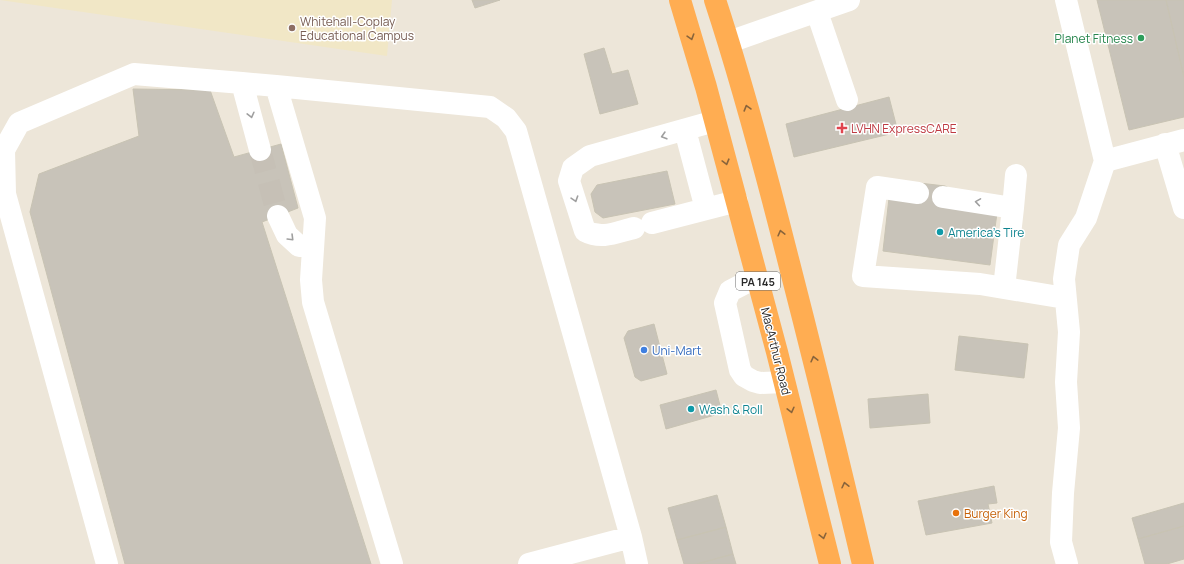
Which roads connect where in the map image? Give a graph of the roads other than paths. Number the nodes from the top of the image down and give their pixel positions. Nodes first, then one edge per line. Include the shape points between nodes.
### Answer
1 (680, 0) edge
2 (716, 0) edge
3 (849, 0) edge
4 (1066, 0) edge
5 (817, 12) junction
6 (729, 42) junction
7 (242, 83) junction
8 (276, 86) junction
9 (847, 100) dead end
10 (715, 121) junction
11 (685, 130) junction
12 (1175, 142) edge
13 (260, 150) tunnel mouth
14 (1105, 161) junction
15 (1016, 175) dead end
16 (918, 193) dead end
17 (943, 197) dead end
18 (737, 201) junction
19 (1013, 208) junction
20 (1184, 208) edge
21 (706, 209) junction
22 (278, 216) tunnel mouth
23 (313, 246) junction
24 (757, 277) junction
25 (1004, 288) junction
26 (1065, 298) junction
27 (784, 382) junction
28 (631, 537) junction
29 (107, 564) edge
30 (392, 564) edge
31 (529, 564) edge
32 (637, 564) edge
33 (830, 564) edge
34 (863, 564) edge
35 (1067, 564) edge

1 -> 10 highway, MacArthur Road / PA 145
2 - 6 highway, PA 145
3 - 5 lane
4 - 14 lane
5 - 6 lane
5 - 9 lane
34 -> 6 highway, PA 145 via 817,369
7 - 8 lane
7 -> 13 lane
7 - 29 lane via 134,74 18,123 4,150 6,194
8 - 23 lane via 315,218
8 - 28 lane via 490,107 506,118 516,131
10 - 11 lane
10 -> 18 highway, MacArthur Road / PA 145
11 - 21 lane
11 -> 21 lane via 590,156 573,168 569,181 585,231 592,235 603,236
12 - 14 lane
12 - 20 lane
14 - 26 lane via 1086,218 1069,245 1064,279
15 - 19 lane
16 - 25 lane via 877,187 863,276
19 -> 17 lane
18 - 21 lane
18 - 24 highway, MacArthur Road / PA 145
19 - 25 lane
22 -> 23 lane via 287,235 299,246
23 - 30 lane via 311,280 314,302
24 - 27 highway, MacArthur Road / PA 145
24 - 27 lane via 730,291 725,303 738,363 744,376 753,382
25 - 26 lane
26 - 35 lane via 1069,428 1061,542
27 -> 33 highway, MacArthur Road / PA 145
28 - 31 lane
28 - 32 lane

